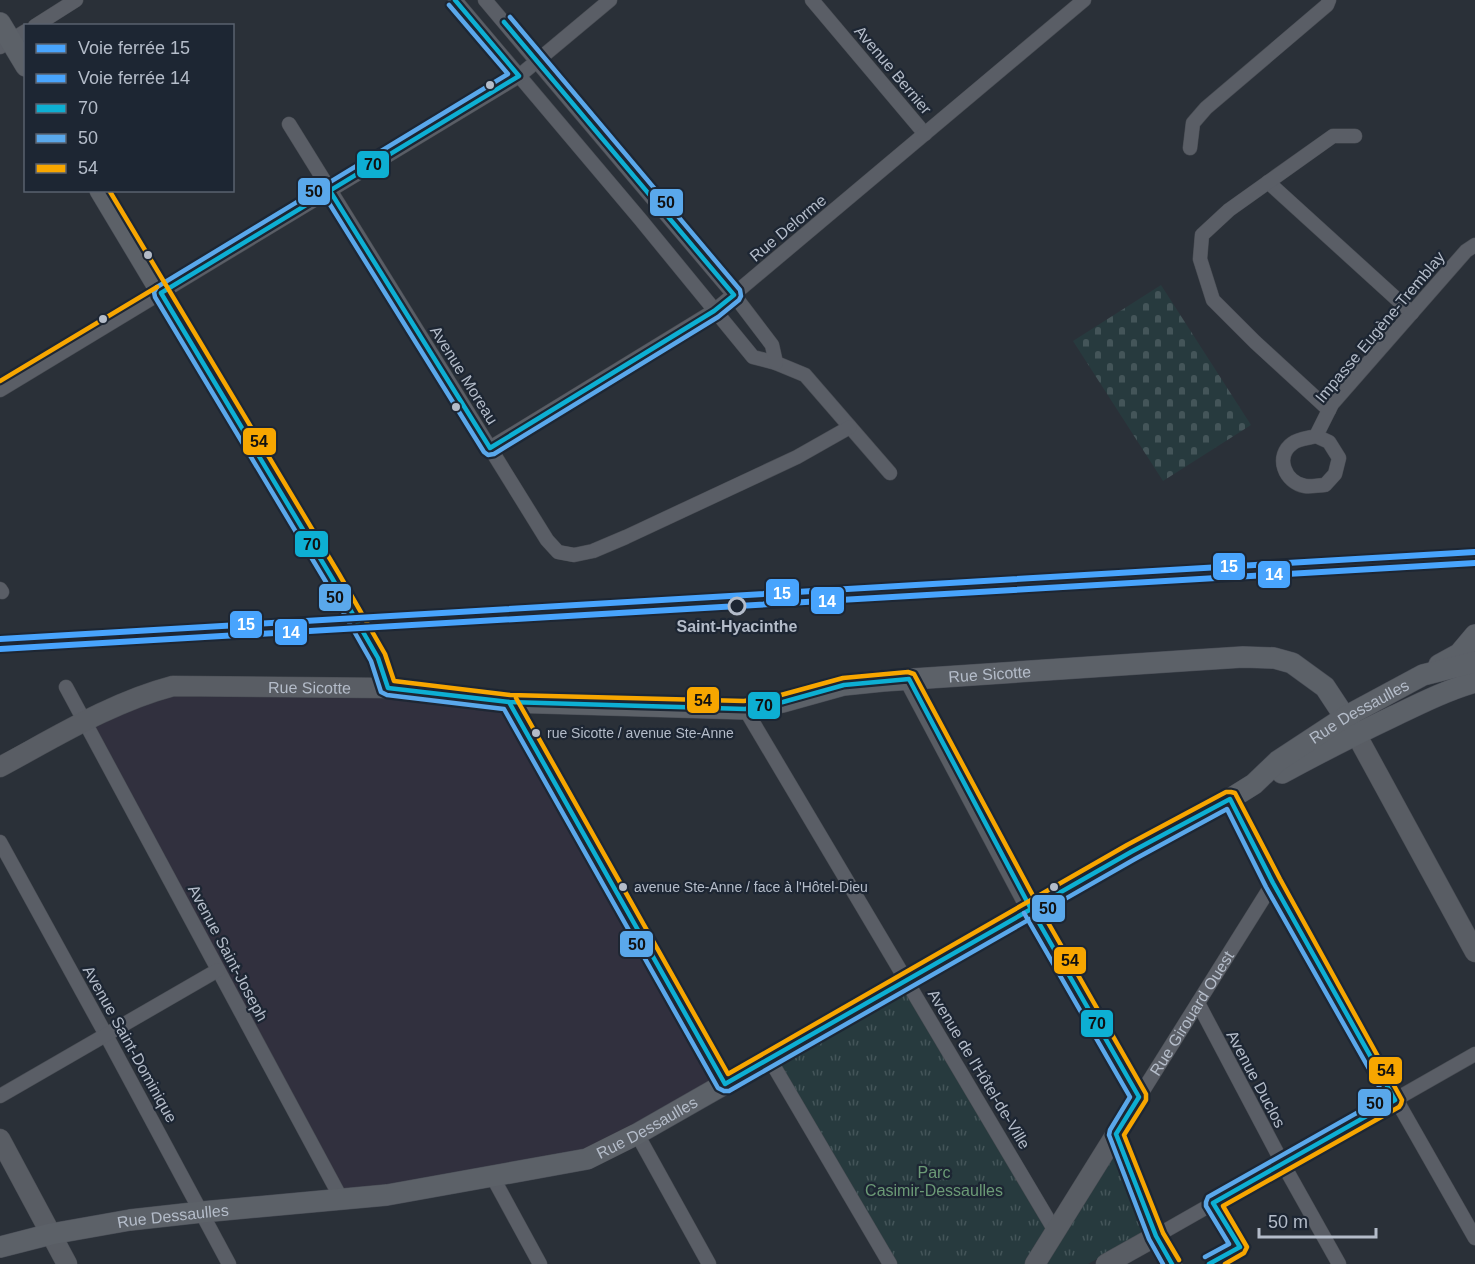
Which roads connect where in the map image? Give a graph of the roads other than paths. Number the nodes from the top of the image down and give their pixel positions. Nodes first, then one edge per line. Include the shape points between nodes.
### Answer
1 (76, 0) edge
2 (455, 0) edge
3 (485, 0) edge
4 (610, 0) edge
5 (812, 0) edge
6 (1084, 0) edge
7 (1329, 0) edge
8 (38, 24) edge
9 (9, 35) edge
10 (537, 61) junction
11 (24, 62) edge
12 (519, 76) junction
13 (289, 124) dead end
14 (926, 134) junction
15 (1355, 136) dead end
16 (1190, 148) dead end
17 (1268, 182) junction
18 (330, 191) junction
19 (101, 192) edge
20 (658, 205) junction
21 (640, 219) junction
22 (1475, 246) edge
23 (161, 293) junction
24 (734, 295) junction
25 (714, 311) junction
26 (1412, 313) junction
27 (776, 363) junction
28 (0, 390) edge
29 (1329, 410) junction
30 (850, 427) junction
31 (1316, 436) dead end
32 (490, 448) junction
33 (890, 473) dead end
34 (1475, 635) edge
35 (1475, 662) edge
36 (1424, 675) junction
37 (909, 679) junction
38 (1475, 682) edge
39 (66, 687) dead end
40 (388, 688) junction
41 (509, 702) junction
42 (745, 709) junction
43 (85, 722) junction
44 (1351, 725) junction
45 (0, 767) edge
46 (1230, 799) junction
47 (0, 842) edge
48 (1273, 883) junction
49 (1031, 909) junction
50 (1475, 952) edge
51 (218, 970) junction
52 (907, 980) junction
53 (1198, 1003) junction
54 (106, 1035) junction
55 (1475, 1054) edge
56 (769, 1058) junction
57 (725, 1084) junction
58 (0, 1096) edge
59 (1139, 1097) junction
60 (1395, 1100) junction
61 (637, 1134) junction
62 (1116, 1134) junction
63 (0, 1139) edge
64 (1283, 1164) junction
65 (492, 1176) junction
66 (342, 1200) junction
67 (202, 1212) junction
68 (1055, 1231) junction
69 (51, 1234) junction
70 (1156, 1236) junction
71 (1475, 1238) edge
72 (0, 1247) edge
73 (67, 1264) edge
74 (230, 1264) edge
75 (540, 1264) edge
76 (709, 1264) edge
77 (890, 1264) edge
78 (1035, 1264) edge
79 (1106, 1264) edge
80 (1172, 1264) edge
81 (1339, 1264) edge

1 - 8 street
2 - 12 street
3 - 10 street
4 - 10 street
5 - 14 street, Avenue Bernier
6 - 14 street, Rue Delorme
7 - 16 street via 1206,108 1193,123
9 - 11 main road
10 - 12 street
10 - 20 street
12 - 18 street
12 - 21 street
13 - 18 street, Avenue Moreau
14 - 24 street, Rue Delorme
15 - 17 street via 1333,136
17 - 26 street
17 - 29 street via 1202,235 1200,259 1213,300
18 - 23 street
18 - 32 street, Avenue Moreau
19 - 23 main road
20 - 21 street
20 - 24 street
21 - 25 street
22 - 26 street, Impasse Eugène-Tremblay via 1466,251
23 - 28 street
23 - 40 main road via 378,658
24 - 25 street, Rue Delorme
24 - 27 street via 772,345
25 - 27 street via 753,357
25 - 32 street, Rue Delorme
26 - 29 street, Impasse Eugène-Tremblay
27 - 30 street via 805,375
29 - 31 street, Impasse Eugène-Tremblay
30 - 32 street, Avenue Moreau via 797,457 626,537 574,555 558,552 547,540
30 - 33 street
34 - 36 main road via 1459,654
35 - 36 main road, Rue Dessaulles
36 - 44 main road, Rue Dessaulles
37 - 42 main road, Rue Sicotte via 844,685
37 - 44 main road, Rue Sicotte via 1220,658 1274,658 1292,663 1325,687
37 - 49 street
38 - 44 main road, Rue Dessaulles
39 - 43 street, Avenue Saint-Joseph
40 - 41 main road, Rue Sicotte
40 - 43 street, Rue Sicotte via 173,686
41 - 42 main road, Rue Sicotte
41 - 57 street
42 - 52 street, Avenue de l'Hôtel-de-Ville
43 - 45 street, Rue Sicotte
43 - 51 street, Avenue Saint-Joseph
44 - 46 main road, Rue Dessaulles via 1278,761 1254,784
44 - 50 street
46 - 48 street
46 - 49 main road, Rue Dessaulles
47 - 54 street, Avenue Saint-Dominique
48 - 53 street, Rue Girouard Ouest
48 - 60 street
49 - 52 main road, Rue Dessaulles
49 - 59 street
51 - 54 street
51 - 66 street, Avenue Saint-Joseph
52 - 56 main road, Rue Dessaulles
52 - 68 street, Avenue de l'Hôtel-de-Ville
53 - 59 street, Rue Girouard Ouest
53 - 64 street, Avenue Duclos
54 - 58 street
54 - 67 street, Avenue Saint-Dominique
55 - 60 street
56 - 57 main road, Rue Dessaulles
56 - 77 street
57 - 61 main road, Rue Dessaulles
59 - 62 street, Rue Girouard Ouest
60 - 64 street
60 - 71 street
61 - 65 main road, Rue Dessaulles via 587,1159
61 - 76 street
62 - 68 street, Rue Girouard Ouest
62 - 70 street
63 - 69 street
64 - 70 street
64 - 81 street, Avenue Duclos
65 - 66 main road, Rue Dessaulles
65 - 75 street
66 - 67 main road, Rue Dessaulles
67 - 69 main road, Rue Dessaulles
67 - 74 street, Avenue Saint-Dominique
68 - 78 street, Rue Girouard Ouest
69 - 72 main road, Rue Dessaulles
69 - 73 street
70 - 79 street
70 - 80 street

